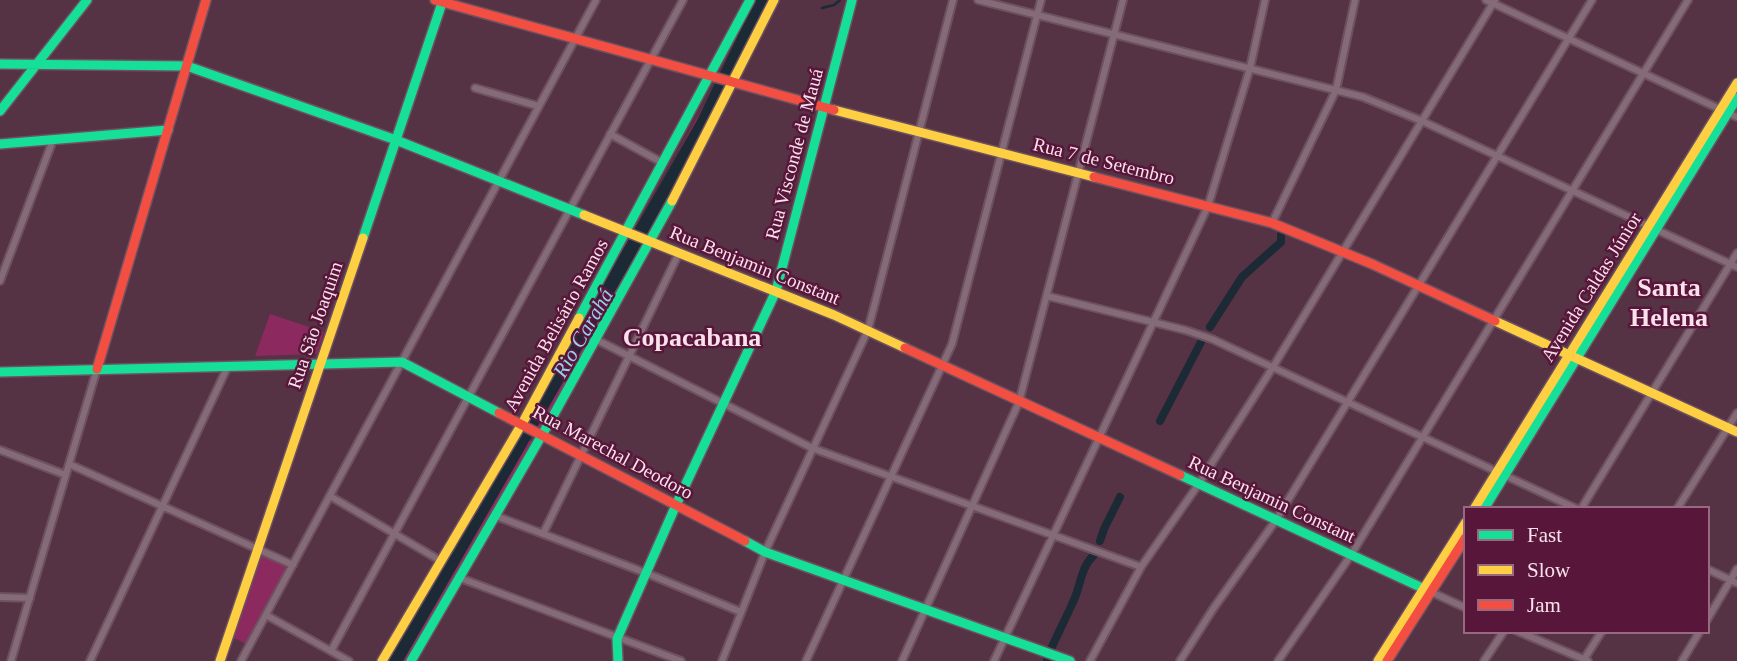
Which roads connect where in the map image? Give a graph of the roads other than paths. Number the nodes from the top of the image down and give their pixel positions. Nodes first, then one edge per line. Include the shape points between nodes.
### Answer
1 (88, 0) edge
2 (206, 0) edge
3 (596, 0) edge
4 (683, 0) edge
5 (750, 0) edge
6 (774, 0) edge
7 (852, 0) edge
8 (953, 0) edge
9 (978, 0) edge
10 (1041, 0) edge
11 (1123, 0) edge
12 (1265, 0) edge
13 (1355, 0) edge
14 (1592, 0) edge
15 (1688, 0) edge
16 (440, 1) edge
17 (1492, 1) edge
18 (1038, 15) junction
19 (1114, 34) junction
20 (1568, 38) junction
21 (574, 40) junction
22 (650, 61) junction
23 (0, 64) edge
24 (36, 65) junction
25 (187, 66) junction
26 (1250, 68) junction
27 (1644, 73) junction
28 (722, 81) junction
29 (1737, 83) edge
30 (475, 88) dead end
31 (1336, 90) junction
32 (1737, 98) edge
33 (538, 106) junction
34 (824, 107) junction
35 (0, 111) edge
36 (1729, 113) edge
37 (1422, 121) junction
38 (168, 130) junction
39 (919, 131) junction
40 (610, 134) junction
41 (53, 140) junction
42 (396, 140) junction
43 (0, 144) edge
44 (1002, 153) junction
45 (1496, 156) junction
46 (663, 163) junction
47 (1079, 173) junction
48 (498, 181) junction
49 (1572, 191) junction
50 (1208, 206) junction
51 (570, 209) junction
52 (1272, 222) junction
53 (1652, 228) junction
54 (629, 233) junction
55 (647, 240) junction
56 (1343, 251) junction
57 (678, 253) junction
58 (1737, 253) edge
59 (4, 262) edge
60 (1734, 265) edge
61 (0, 281) edge
62 (1418, 285) junction
63 (776, 291) junction
64 (1047, 296) junction
65 (1493, 320) junction
66 (1153, 322) junction
67 (868, 330) junction
68 (595, 339) junction
69 (629, 356) junction
70 (1573, 357) junction
71 (401, 362) junction
72 (320, 363) junction
73 (228, 366) junction
74 (944, 366) junction
75 (1273, 367) junction
76 (97, 369) junction
77 (0, 372) edge
78 (1651, 392) junction
79 (468, 397) junction
80 (1019, 402) junction
81 (1348, 402) junction
82 (723, 404) junction
83 (1737, 413) edge
84 (523, 425) junction
85 (1732, 430) edge
86 (540, 434) junction
87 (1423, 437) junction
88 (1098, 438) junction
89 (812, 448) junction
90 (0, 450) edge
91 (581, 456) junction
92 (69, 464) junction
93 (1501, 474) junction
94 (66, 475) junction
95 (891, 477) junction
96 (1198, 485) junction
97 (330, 496) junction
98 (676, 505) junction
99 (162, 506) junction
100 (971, 506) junction
101 (1476, 507) edge
102 (1485, 507) edge
103 (1575, 507) edge
104 (1580, 507) edge
105 (1679, 507) edge
106 (496, 516) junction
107 (1276, 520) junction
108 (1464, 525) edge
109 (394, 534) junction
110 (543, 534) junction
111 (1053, 536) junction
112 (1464, 540) edge
113 (258, 549) junction
114 (765, 552) junction
115 (1351, 555) junction
116 (441, 561) junction
117 (293, 565) junction
118 (1141, 567) junction
119 (1737, 569) edge
120 (1709, 570) edge
121 (646, 573) junction
122 (460, 578) junction
123 (843, 579) junction
124 (1733, 582) edge
125 (1427, 590) junction
126 (0, 597) edge
127 (30, 598) junction
128 (1464, 607) edge
129 (924, 609) junction
130 (741, 612) junction
131 (266, 615) junction
132 (1709, 617) edge
133 (1503, 633) edge
134 (1522, 633) edge
135 (1601, 633) edge
136 (1699, 633) edge
137 (1005, 638) junction
138 (617, 639) junction
139 (331, 651) junction
140 (1585, 660) edge
141 (11, 661) edge
142 (90, 661) edge
143 (220, 661) edge
144 (241, 661) edge
145 (349, 661) edge
146 (382, 661) edge
147 (411, 661) edge
148 (618, 661) edge
149 (681, 661) edge
150 (722, 661) edge
151 (806, 661) edge
152 (902, 661) edge
153 (994, 661) edge
154 (1070, 661) edge
155 (1090, 661) edge
156 (1180, 661) edge
157 (1278, 661) edge
158 (1378, 661) edge
159 (1387, 661) edge
160 (1484, 661) edge
161 (1682, 661) edge

1 - 24 street
2 - 25 street
3 - 21 street
4 - 22 street
5 - 28 street, Avenida Belisário Ramos
6 - 28 street, Avenida Belisário Ramos
7 - 34 street, Rua Visconde de Mauá
8 - 39 street
9 - 18 street
10 - 18 street
11 - 19 street
12 - 26 street
13 - 31 street
14 - 20 street
15 - 27 street
16 - 21 street, Rua 7 de Setembro
16 - 42 street, Rua São Joaquim
17 - 20 street
17 - 37 street
18 - 19 street
18 - 44 street
19 - 26 street
19 - 47 street
20 - 27 street
20 - 45 street
21 - 22 street, Rua 7 de Setembro
21 - 33 street
22 - 28 street, Rua 7 de Setembro
22 - 40 street
23 - 24 street, Rua Benjamin Constant
24 - 25 street, Rua Benjamin Constant
24 - 35 street
25 - 38 street
25 - 42 street, Rua Benjamin Constant
26 - 31 street
26 - 50 street
27 - 36 street
27 - 49 street
28 - 34 street, Rua 7 de Setembro
28 - 46 street, Avenida Belisário Ramos
28 - 55 street, Avenida Belisário Ramos
29 - 36 street, Avenida Caldas Júnior
30 - 33 street
31 - 37 street
31 - 52 street
32 - 36 street, Avenida Caldas Júnior
33 - 48 street
34 - 39 street, Rua 7 de Setembro
34 - 63 street, Rua Visconde de Mauá
36 - 53 street, Avenida Caldas Júnior
37 - 45 street
37 - 56 street
38 - 41 street
38 - 76 street
39 - 44 street, Rua 7 de Setembro
39 - 67 street
40 - 46 street
40 - 51 street
41 - 43 street
41 - 59 street
42 - 48 street, Rua Benjamin Constant
42 - 72 street, Rua São Joaquim
44 - 47 street, Rua 7 de Setembro
44 - 74 street
45 - 49 street
45 - 62 street
46 - 54 street, Avenida Belisário Ramos
47 - 50 street, Rua 7 de Setembro
47 - 64 street
48 - 51 street, Rua Benjamin Constant
48 - 71 street
49 - 53 street
49 - 65 street
50 - 52 street, Rua 7 de Setembro
50 - 66 street
51 - 54 street, Rua Benjamin Constant
51 - 79 street
52 - 56 street, Rua 7 de Setembro
53 - 60 street
53 - 70 street, Avenida Caldas Júnior
54 - 55 street, Rua Benjamin Constant
54 - 84 street, Avenida Belisário Ramos
55 - 57 street, Rua Benjamin Constant
55 - 68 street, Avenida Belisário Ramos
56 - 62 street, Rua 7 de Setembro
56 - 75 street
57 - 63 street, Rua Benjamin Constant
57 - 69 street
58 - 60 street
59 - 61 street
60 - 78 street
62 - 65 street, Rua 7 de Setembro
62 - 81 street
63 - 67 street, Rua Benjamin Constant
63 - 82 street, Rua Visconde de Mauá
64 - 66 street
64 - 80 street
65 - 70 street, Rua 7 de Setembro
65 - 87 street
66 - 75 street via 1212,340
66 - 88 street
67 - 74 street, Rua Benjamin Constant
67 - 89 street
68 - 69 street
68 - 86 street, Avenida Belisário Ramos
69 - 82 street
69 - 91 street
70 - 78 street, Rua 7 de Setembro
70 - 93 street, Avenida Caldas Júnior
71 - 72 street, Rua Marechal Deodoro
71 - 79 street, Rua Marechal Deodoro
71 - 97 street
72 - 73 street, Rua Marechal Deodoro
72 - 113 street, Rua São Joaquim
73 - 76 street, Rua Marechal Deodoro
73 - 99 street
74 - 80 street, Rua Benjamin Constant
74 - 95 street
75 - 81 street
75 - 96 street
76 - 77 street, Rua Marechal Deodoro
76 - 92 street
78 - 85 street, Rua 7 de Setembro
78 - 104 street
79 - 84 street, Rua Marechal Deodoro
79 - 109 street
80 - 88 street, Rua Benjamin Constant
80 - 100 street
81 - 87 street
81 - 107 street
82 - 89 street
82 - 98 street, Rua Visconde de Mauá
83 - 85 street
84 - 86 street, Rua Marechal Deodoro
84 - 116 street, Avenida Belisário Ramos
85 - 105 street
86 - 91 street, Rua Marechal Deodoro
86 - 106 street, Avenida Belisário Ramos
87 - 93 street
87 - 115 street
88 - 96 street, Rua Benjamin Constant
88 - 111 street
89 - 95 street
89 - 114 street
90 - 94 street
91 - 98 street, Rua Marechal Deodoro
91 - 110 street
92 - 94 street
92 - 99 street
93 - 101 street, Avenida Caldas Júnior
93 - 102 street, Avenida Caldas Júnior
93 - 103 street
94 - 127 street
95 - 100 street
95 - 123 street
96 - 107 street, Rua Benjamin Constant
96 - 118 street
97 - 109 street
97 - 117 street
98 - 114 street, Rua Marechal Deodoro
98 - 121 street, Rua Visconde de Mauá
99 - 113 street
99 - 142 street
100 - 111 street
100 - 129 street
106 - 110 street
106 - 122 street, Avenida Belisário Ramos
107 - 115 street, Rua Benjamin Constant
107 - 156 street
108 - 125 street
109 - 116 street
109 - 139 street
110 - 121 street
111 - 118 street
111 - 137 street
112 - 125 street
113 - 117 street
113 - 143 street, Rua São Joaquim
114 - 123 street, Rua Marechal Deodoro
114 - 130 street
115 - 125 street, Rua Benjamin Constant
115 - 157 street
116 - 146 street, Avenida Belisário Ramos
117 - 131 street
118 - 155 street
119 - 124 street
120 - 124 street
121 - 130 street
121 - 138 street, Rua Visconde de Mauá
122 - 138 street
122 - 147 street, Avenida Belisário Ramos
123 - 129 street, Rua Marechal Deodoro
123 - 151 street
124 - 132 street
125 - 128 street, Rua Benjamin Constant
125 - 158 street
125 - 159 street
126 - 127 street
127 - 141 street
129 - 137 street, Rua Marechal Deodoro
129 - 152 street
130 - 150 street
131 - 139 street
131 - 144 street
133 - 160 street
134 - 140 street
135 - 140 street
136 - 161 street
137 - 153 street
137 - 154 street, Rua Marechal Deodoro
138 - 148 street, Rua Visconde de Mauá
138 - 149 street
139 - 145 street

